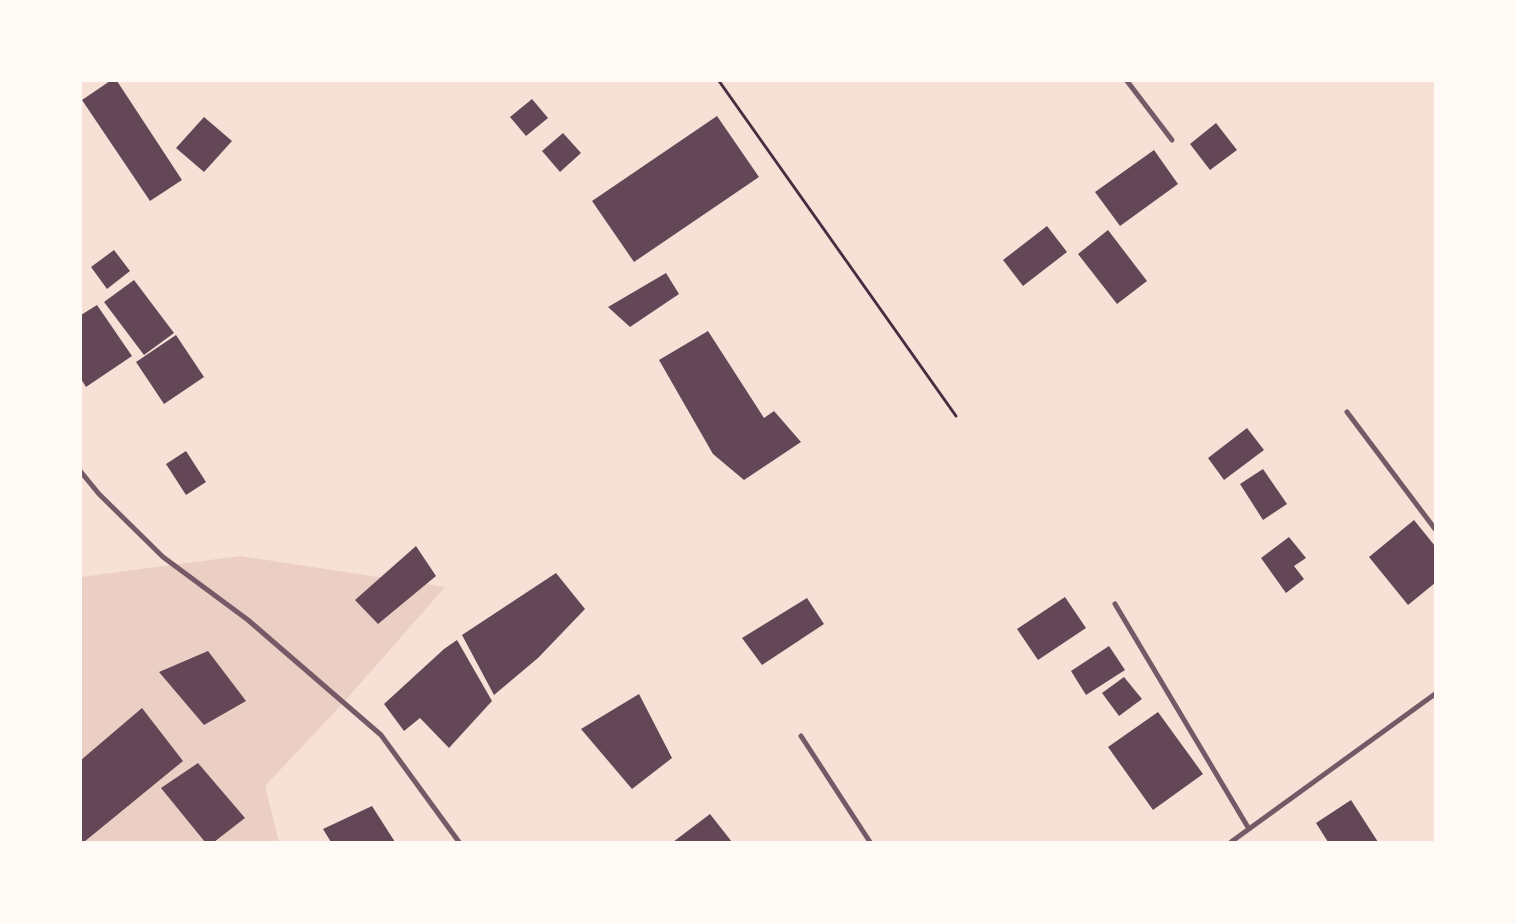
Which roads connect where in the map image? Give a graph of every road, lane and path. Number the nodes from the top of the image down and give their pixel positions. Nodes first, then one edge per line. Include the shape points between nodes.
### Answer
1 (718, 81) edge
2 (1127, 81) edge
3 (1172, 140) dead end
4 (1346, 412) dead end
5 (956, 416) dead end
6 (81, 472) edge
7 (1435, 529) edge
8 (1115, 604) dead end
9 (1435, 694) edge
10 (801, 736) dead end
11 (1249, 829) junction
12 (459, 842) edge
13 (870, 842) edge
14 (1231, 842) edge

1 - 5 path
2 - 3 street
4 - 7 street
6 - 12 street via 163,556 248,620 381,735
8 - 11 street
9 - 11 street
10 - 13 street
11 - 14 street

